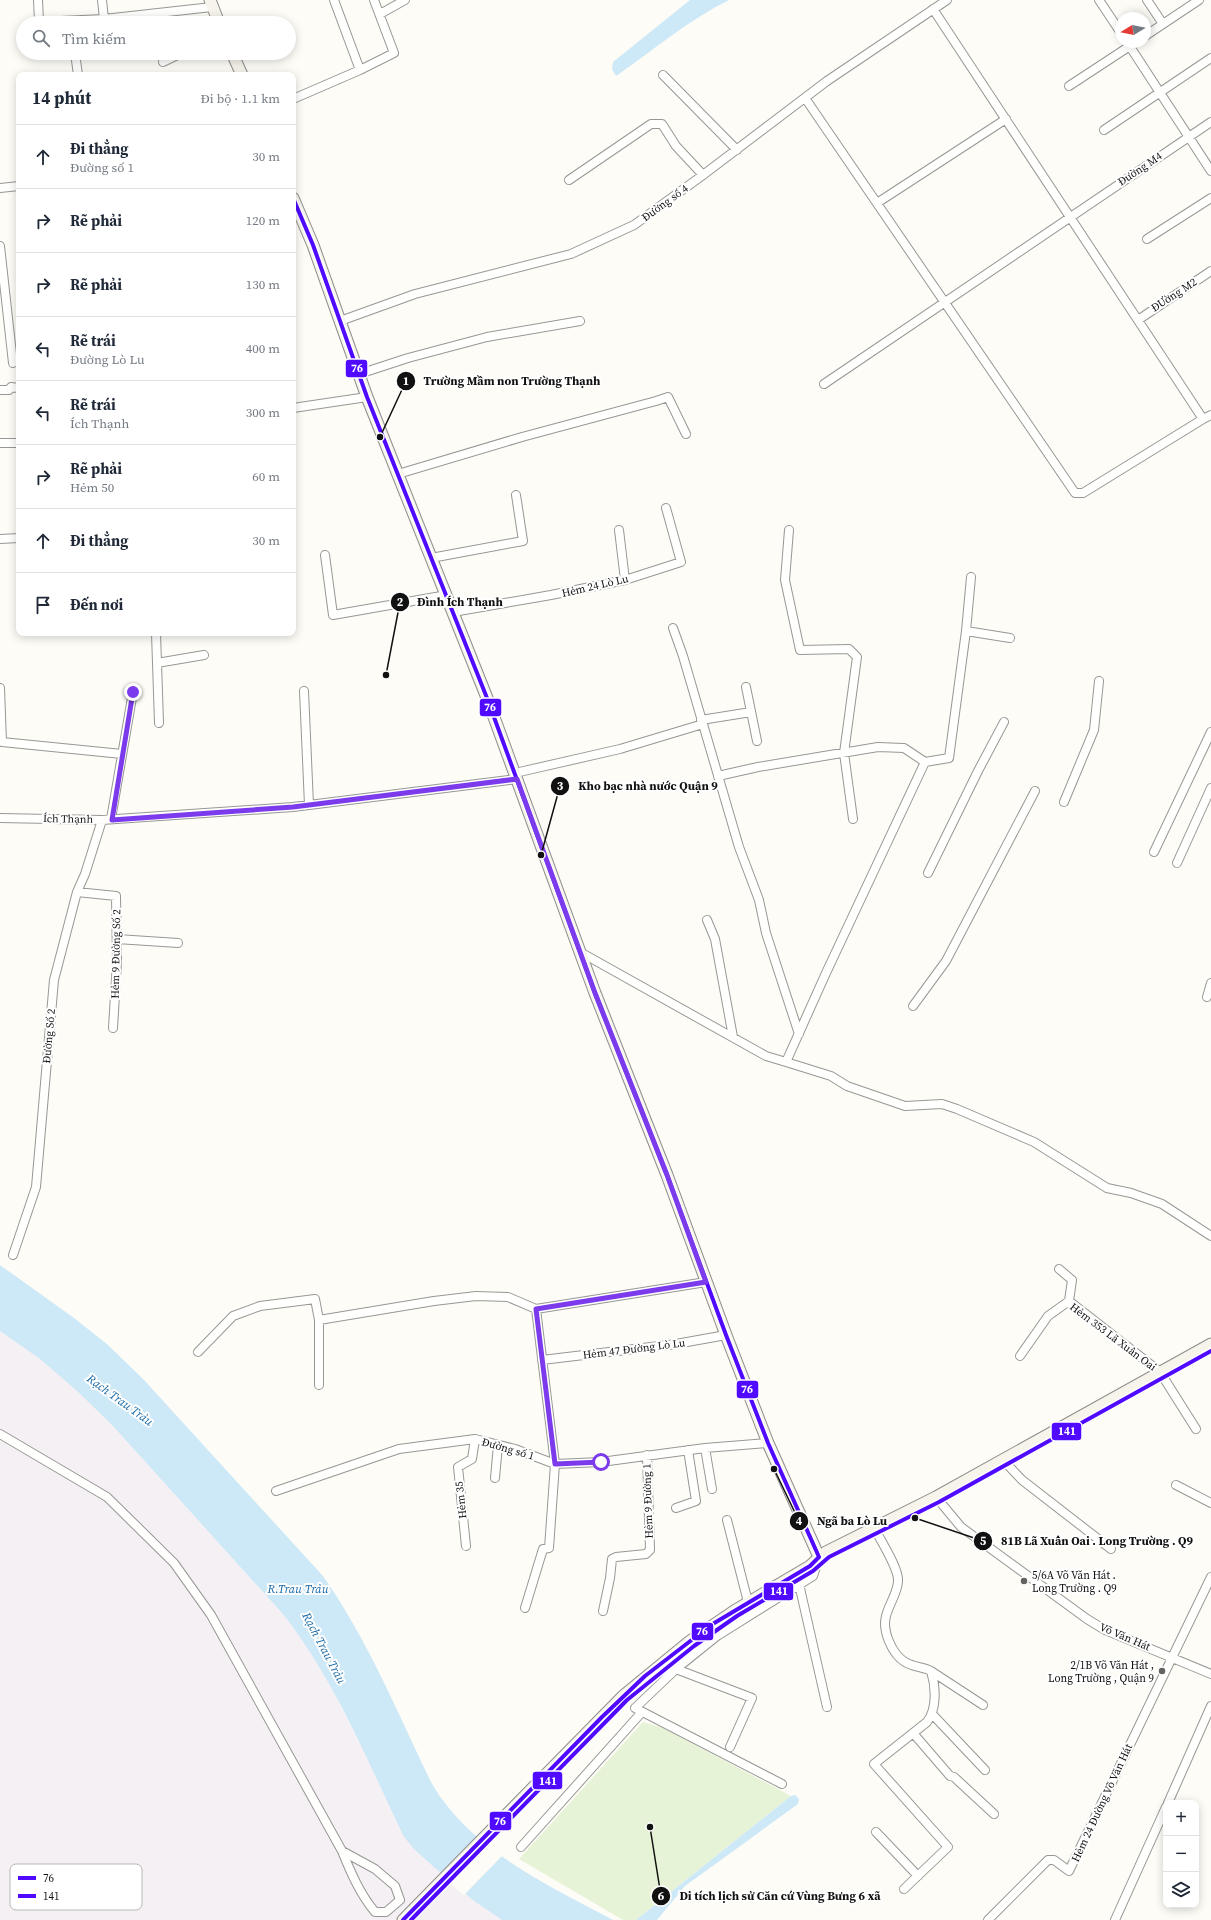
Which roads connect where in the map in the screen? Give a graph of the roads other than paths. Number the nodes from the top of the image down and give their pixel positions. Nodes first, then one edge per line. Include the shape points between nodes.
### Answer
1 (38, 0) edge
2 (102, 0) edge
3 (334, 0) edge
4 (374, 0) edge
5 (405, 0) edge
6 (947, 0) edge
7 (1099, 0) edge
8 (1147, 0) edge
9 (1199, 0) edge
10 (211, 4) edge
11 (933, 10) junction
12 (380, 14) junction
13 (39, 16) edge
14 (104, 16) edge
15 (119, 16) edge
16 (216, 16) edge
17 (1115, 24) edge
18 (1163, 24) junction
19 (1151, 32) edge
20 (1124, 48) edge
21 (1134, 48) edge
22 (1211, 58) edge
23 (76, 60) edge
24 (167, 60) edge
25 (235, 60) edge
26 (163, 62) dead end
27 (360, 70) junction
28 (78, 72) edge
29 (241, 72) edge
30 (663, 75) dead end
31 (1070, 86) dead end
32 (1159, 92) junction
33 (296, 98) edge
34 (806, 98) junction
35 (1006, 119) junction
36 (1211, 122) edge
37 (1104, 130) dead end
38 (1188, 136) junction
39 (737, 150) junction
40 (1211, 171) edge
41 (703, 175) junction
42 (569, 180) dead end
43 (16, 186) edge
44 (0, 188) edge
45 (1211, 198) edge
46 (877, 203) junction
47 (296, 205) edge
48 (1070, 217) junction
49 (1147, 239) dead end
50 (0, 246) edge
51 (1211, 271) edge
52 (944, 302) junction
53 (1138, 320) junction
54 (340, 321) junction
55 (580, 321) dead end
56 (13, 362) dead end
57 (359, 374) junction
58 (824, 384) dead end
59 (16, 388) edge
60 (0, 390) edge
61 (367, 397) junction
62 (296, 408) edge
63 (1211, 415) edge
64 (1203, 419) junction
65 (686, 434) dead end
66 (0, 443) edge
67 (16, 443) edge
68 (398, 474) junction
69 (516, 495) dead end
70 (666, 508) dead end
71 (619, 530) dead end
72 (789, 530) dead end
73 (16, 538) edge
74 (0, 539) edge
75 (325, 555) dead end
76 (431, 558) junction
77 (971, 577) dead end
78 (625, 580) junction
79 (447, 595) junction
80 (453, 612) junction
81 (673, 628) dead end
82 (966, 631) junction
83 (156, 636) edge
84 (1010, 638) dead end
85 (204, 656) dead end
86 (157, 663) junction
87 (1099, 682) dead end
88 (746, 687) dead end
89 (0, 688) edge
90 (304, 691) dead end
91 (133, 692) dead end
92 (751, 712) junction
93 (702, 722) junction
94 (1004, 722) dead end
95 (159, 723) dead end
96 (1211, 732) edge
97 (757, 741) dead end
98 (844, 753) junction
99 (122, 754) junction
100 (925, 762) junction
101 (516, 776) junction
102 (718, 776) junction
103 (1211, 788) edge
104 (1035, 791) dead end
105 (1064, 802) dead end
106 (308, 805) junction
107 (0, 818) edge
108 (853, 819) dead end
109 (102, 820) junction
110 (112, 820) junction
111 (1154, 852) dead end
112 (1177, 862) dead end
113 (928, 873) dead end
114 (77, 892) junction
115 (707, 920) dead end
116 (117, 939) junction
117 (178, 943) dead end
118 (580, 952) junction
119 (1211, 983) edge
120 (1207, 997) dead end
121 (914, 1006) dead end
122 (113, 1028) dead end
123 (799, 1034) junction
124 (733, 1037) junction
125 (786, 1062) junction
126 (1211, 1236) edge
127 (13, 1255) dead end
128 (1059, 1269) dead end
129 (706, 1282) junction
130 (1069, 1301) junction
131 (536, 1309) junction
132 (319, 1320) junction
133 (726, 1335) junction
134 (1211, 1344) edge
135 (198, 1352) dead end
136 (1020, 1356) dead end
137 (542, 1360) junction
138 (1160, 1372) junction
139 (319, 1385) dead end
140 (1196, 1429) dead end
141 (0, 1434) edge
142 (475, 1439) junction
143 (768, 1443) junction
144 (498, 1445) junction
145 (705, 1448) junction
146 (688, 1450) junction
147 (646, 1456) junction
148 (1003, 1460) junction
149 (555, 1464) junction
150 (495, 1478) dead end
151 (1176, 1485) dead end
152 (712, 1489) dead end
153 (276, 1491) dead end
154 (936, 1497) junction
155 (1211, 1503) edge
156 (676, 1508) dead end
157 (727, 1520) dead end
158 (874, 1528) junction
159 (466, 1546) dead end
160 (1111, 1549) dead end
161 (819, 1557) junction
162 (1211, 1577) edge
163 (799, 1584) junction
164 (748, 1602) junction
165 (526, 1608) dead end
166 (603, 1611) dead end
167 (1173, 1657) junction
168 (676, 1669) junction
169 (931, 1671) junction
170 (1211, 1674) edge
171 (983, 1706) dead end
172 (1211, 1706) edge
173 (827, 1707) dead end
174 (639, 1710) junction
175 (933, 1716) junction
176 (913, 1733) junction
177 (730, 1747) dead end
178 (985, 1770) dead end
179 (782, 1784) dead end
180 (1169, 1800) edge
181 (1163, 1813) edge
182 (994, 1814) dead end
183 (876, 1832) dead end
184 (521, 1847) dead end
185 (342, 1851) junction
186 (918, 1876) junction
187 (904, 1889) dead end
188 (403, 1920) edge
189 (988, 1920) edge
190 (1114, 1920) edge

1 - 13 street
2 - 14 street
3 - 27 street
4 - 12 street
5 - 12 street
6 - 11 street, Đường số 4
7 - 17 street
8 - 18 street
9 - 18 street
10 - 15 street
10 - 16 street
11 - 34 street, Đường số 4
11 - 35 street
12 - 27 street via 394,53
18 - 19 street
20 - 31 street
21 - 32 street
22 - 32 street
23 - 28 street
24 - 26 street
25 - 29 street
27 - 33 street
30 - 39 street
32 - 37 street
32 - 38 street
34 - 39 street, Đường số 4
34 - 46 street
35 - 46 street
35 - 48 street
36 - 38 street, Đường M4
38 - 40 street
38 - 48 street, Đường M4
39 - 41 street, Đường số 4
41 - 42 street via 676,146 662,124 651,124
41 - 54 street, Đường số 4 via 634,224 571,254 415,294
43 - 44 street
45 - 49 street
46 - 52 street
47 - 54 street
48 - 52 street, Đường M4
48 - 53 street
50 - 56 street
51 - 53 street, ĐƯờng M2
52 - 58 street, Đường M4
52 - 64 street via 1075,493 1083,493
53 - 64 street
54 - 57 street
55 - 57 street via 488,337
57 - 61 street
59 - 60 street
61 - 62 street
61 - 68 street
63 - 64 street
65 - 68 street via 668,396
66 - 67 street
68 - 76 street
69 - 76 street via 523,540
70 - 78 street, Hẻm 24 Lò Lu via 681,562
71 - 78 street
72 - 98 street via 785,580 800,650 849,649 857,657
73 - 74 street
75 - 79 street via 333,615
76 - 79 street
77 - 82 street
78 - 80 street, Hẻm 24 Lò Lu
79 - 80 street
80 - 101 street
81 - 93 street
82 - 84 street
82 - 100 street via 949,758
83 - 86 street
85 - 86 street
86 - 95 street
87 - 105 street via 1094,730
88 - 92 street
89 - 99 street via 2,742
90 - 106 street
91 - 99 street
92 - 93 street, Ích Thạnh
92 - 97 street
93 - 101 street, Ích Thạnh via 620,749
93 - 102 street
94 - 113 street
96 - 111 street
98 - 100 street via 878,747 904,748
98 - 102 street
98 - 108 street
99 - 110 street
100 - 123 street
101 - 106 street, Ích Thạnh
101 - 118 street
102 - 123 street
103 - 112 street
104 - 121 street via 946,961
106 - 110 street, Ích Thạnh
107 - 109 street, Ích Thạnh
109 - 110 street, Ích Thạnh
109 - 114 street, Đường Số 2
114 - 116 street, Hẻm 9 Đường Số 2 via 116,896
114 - 127 street, Đường Số 2 via 54,980 36,1187
115 - 124 street via 714,938
116 - 117 street
116 - 122 street, Hẻm 9 Đường Số 2
118 - 124 street
118 - 129 street
119 - 120 street
123 - 125 street
124 - 125 street via 766,1056
125 - 126 street via 831,1076 847,1086 905,1106 942,1104 957,1109 1034,1142 1107,1188 1162,1204
128 - 130 street via 1072,1280
129 - 131 street
129 - 133 street
130 - 136 street, Hẻm 353 Lã Xuân Oai via 1048,1316
130 - 138 street, Hẻm 353 Lã Xuân Oai
131 - 132 street via 508,1297 476,1296 434,1300
131 - 137 street
132 - 135 street via 315,1299 260,1306 233,1316
132 - 139 street
133 - 137 street, Hẻm 47 Đường Lò Lu via 676,1344
133 - 143 street
134 - 138 street
137 - 149 street
138 - 140 street, Hẻm 353 Lã Xuân Oai
138 - 148 street
141 - 185 street via 107,1497 174,1563 212,1615
142 - 144 street, Đường số 1
142 - 153 street, Đường số 1 via 399,1449
142 - 159 street, Hẻm 35 via 472,1459 458,1467
143 - 145 street, Đường số 1
143 - 161 street
144 - 149 street, Đường số 1
144 - 150 street
145 - 146 street, Đường số 1
145 - 152 street
146 - 147 street, Đường số 1
146 - 156 street via 696,1501
147 - 149 street, Đường số 1 via 601,1462
147 - 166 street, Hẻm 9 Đường 1 via 650,1550 646,1554 612,1559
148 - 154 street
148 - 160 street via 1022,1480
149 - 165 street via 550,1548 543,1549
151 - 155 street
154 - 158 street
154 - 167 street, Võ Văn Hát via 961,1528 1087,1619 1105,1630
157 - 164 street
158 - 161 street
158 - 169 street via 897,1573 898,1581 885,1626 890,1644 897,1656 905,1662
161 - 163 street via 813,1576
161 - 164 street via 810,1566
162 - 167 street
163 - 168 street via 739,1621
163 - 173 street
164 - 188 street via 711,1625 668,1657 623,1696
167 - 170 street, Võ Văn Hát
167 - 189 street, Hẻm 24 Đường Võ Văn Hát via 1070,1871 1054,1860 1048,1860
168 - 174 street
168 - 177 street via 752,1698
169 - 171 street
169 - 175 street via 934,1679
172 - 180 street
174 - 179 street
174 - 184 street
175 - 176 street
175 - 178 street
176 - 182 street via 950,1776
176 - 186 street via 874,1764 948,1848
181 - 190 street
183 - 186 street
185 - 185 street via 354,1881 375,1912 386,1912 400,1900 396,1886 375,1869
186 - 187 street

